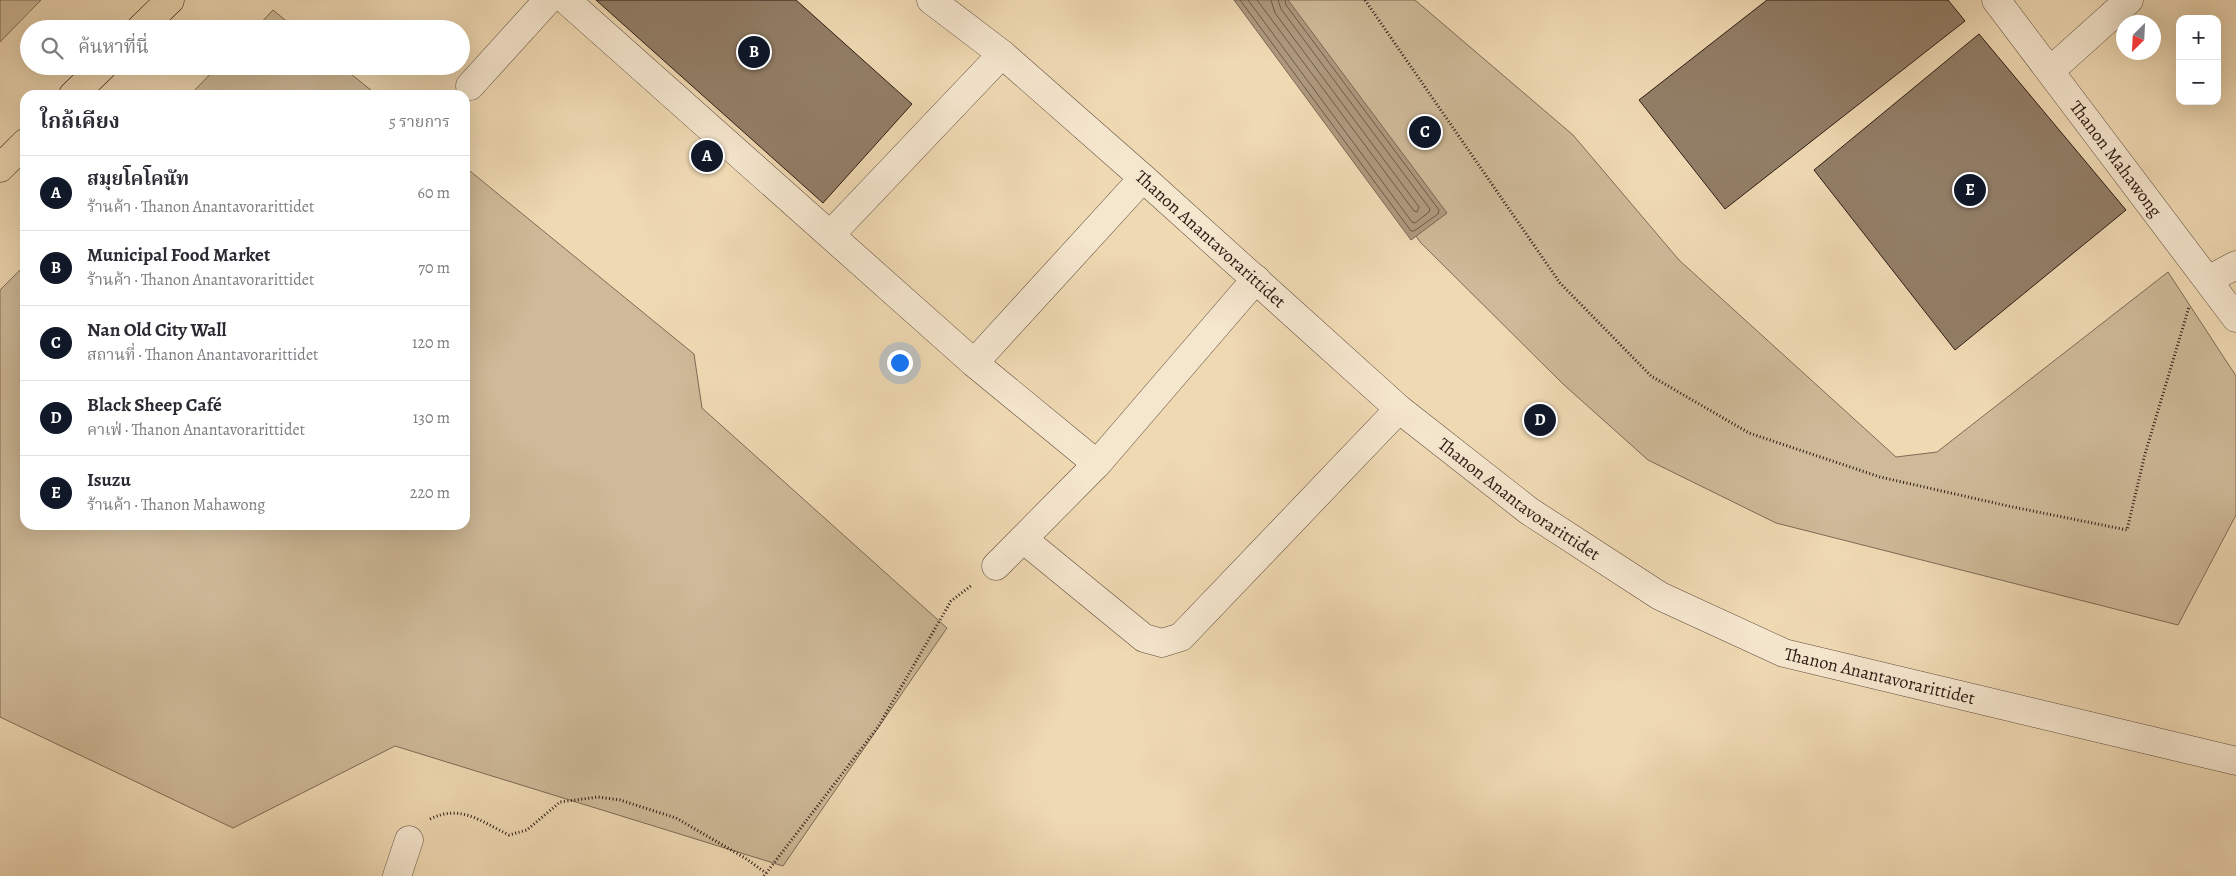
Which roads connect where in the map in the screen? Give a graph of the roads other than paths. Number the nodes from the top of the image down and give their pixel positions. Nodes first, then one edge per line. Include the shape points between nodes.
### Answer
1 (170, 0) edge
2 (548, 0) edge
3 (566, 0) edge
4 (931, 0) edge
5 (1996, 0) edge
6 (2129, 0) edge
7 (149, 20) edge
8 (1002, 54) junction
9 (2050, 71) junction
10 (93, 75) edge
11 (470, 86) dead end
12 (78, 90) edge
13 (20, 148) edge
14 (0, 168) edge
15 (1143, 178) junction
16 (831, 234) junction
17 (2236, 265) edge
18 (1256, 279) junction
19 (2208, 280) junction
20 (2236, 318) edge
21 (974, 363) junction
22 (1399, 409) junction
23 (1097, 464) junction
24 (1023, 539) junction
25 (996, 566) road end
26 (2236, 761) edge
27 (409, 840) road end
28 (397, 876) edge

1 - 7 main road
2 - 11 street
3 - 16 street
4 - 8 street, Thanon Anantavorarittidet
5 - 9 street, Thanon Mahawong
6 - 9 street
8 - 15 street, Thanon Anantavorarittidet
8 - 16 street
9 - 19 street, Thanon Mahawong
10 - 12 main road
13 - 14 main road
15 - 18 street, Thanon Anantavorarittidet
15 - 21 street
16 - 21 street
17 - 19 street
18 - 22 street, Thanon Anantavorarittidet
18 - 23 street
19 - 20 street, Thanon Mahawong
21 - 23 street
22 - 24 street via 1181,636 1168,641 1162,643 1144,638
22 - 26 street, Thanon Anantavorarittidet via 1529,511 1660,596 1784,653
23 - 24 street
24 - 25 street
27 - 28 street

